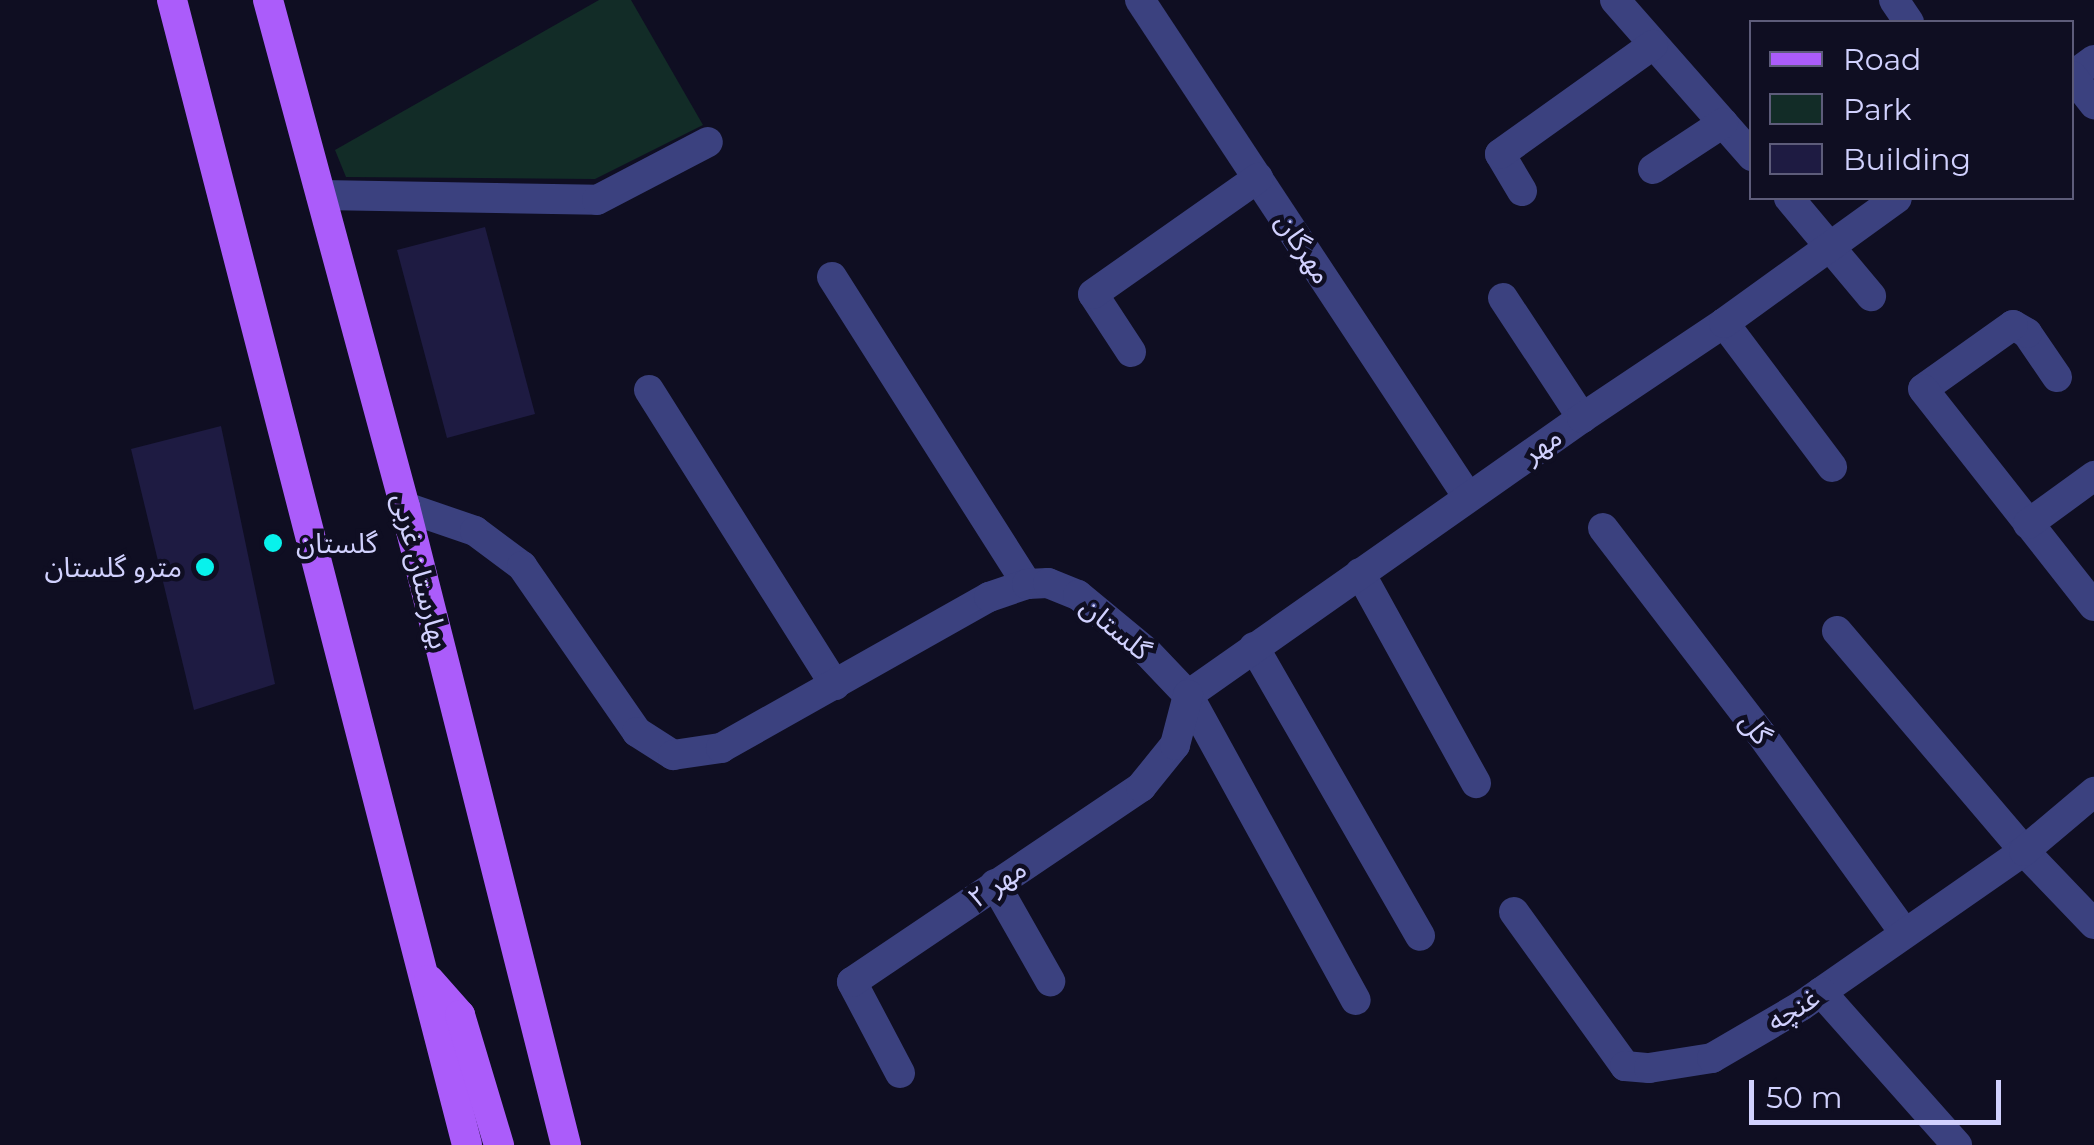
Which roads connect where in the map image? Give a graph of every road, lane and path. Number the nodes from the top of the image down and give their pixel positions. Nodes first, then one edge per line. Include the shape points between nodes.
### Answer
1 (172, 0) edge
2 (268, 0) edge
3 (1614, 0) edge
4 (1153, 4) edge
5 (1653, 45) junction
6 (2074, 79) edge
7 (2094, 104) edge
8 (1722, 123) junction
9 (708, 142) dead end
10 (1749, 153) edge
11 (1653, 170) dead end
12 (1258, 178) junction
13 (1522, 191) dead end
14 (321, 195) junction
15 (1790, 200) edge
16 (1894, 200) edge
17 (1830, 244) junction
18 (832, 277) dead end
19 (1871, 296) dead end
20 (1503, 298) dead end
21 (1724, 323) junction
22 (1131, 352) dead end
23 (2057, 377) dead end
24 (649, 390) dead end
25 (1582, 418) junction
26 (1832, 467) dead end
27 (2094, 476) edge
28 (1468, 497) junction
29 (405, 507) junction
30 (2028, 524) junction
31 (1603, 528) dead end
32 (1360, 573) junction
33 (1027, 584) junction
34 (2094, 606) edge
35 (1837, 630) dead end
36 (1254, 646) junction
37 (836, 685) junction
38 (1188, 694) junction
39 (1476, 784) dead end
40 (2094, 792) edge
41 (2024, 852) junction
42 (995, 884) junction
43 (1514, 912) dead end
44 (2094, 924) edge
45 (1903, 931) junction
46 (1420, 936) dead end
47 (424, 974) junction
48 (1050, 982) dead end
49 (1821, 992) junction
50 (1356, 1000) dead end
51 (900, 1073) dead end
52 (467, 1145) edge
53 (499, 1145) edge
54 (566, 1145) edge
55 (1956, 1145) edge

1 - 47 main road
2 - 14 main road, بهارستان غربی
3 - 5 street
4 - 12 street, مهرگان
5 - 8 street
5 - 13 street via 1500,154
6 - 7 street
8 - 10 street
8 - 11 street
9 - 14 street via 597,200
12 - 22 street via 1093,294
12 - 28 street, مهرگان
14 - 29 main road, بهارستان غربی
15 - 17 street
16 - 17 street, مهر
17 - 19 street
17 - 21 street, مهر
18 - 33 street
20 - 25 street
21 - 25 street, مهر
21 - 26 street
23 - 30 street via 2014,325 1923,389
24 - 37 street
25 - 28 street, مهر
27 - 30 street
28 - 32 street, مهر
29 - 37 street via 475,531 522,566 637,732 673,755 721,748
29 - 54 main road, بهارستان غربی
30 - 34 street
31 - 45 street, گل
32 - 36 street, مهر
32 - 39 street
33 - 37 street via 989,597
33 - 38 street, گلستان via 1048,583 1078,595
35 - 41 street
36 - 38 street, مهر
36 - 46 street
38 - 42 street, مهر ۲ via 1175,746 1141,788
38 - 50 street
40 - 41 street, غنچه
41 - 44 street
41 - 45 street, غنچه
42 - 48 street
42 - 51 street, مهر ۲ via 852,982
43 - 49 street, غنچه via 1626,1066 1712,1058
45 - 49 street, غنچه
47 - 52 main road
47 - 53 main road via 460,1015
49 - 55 street

